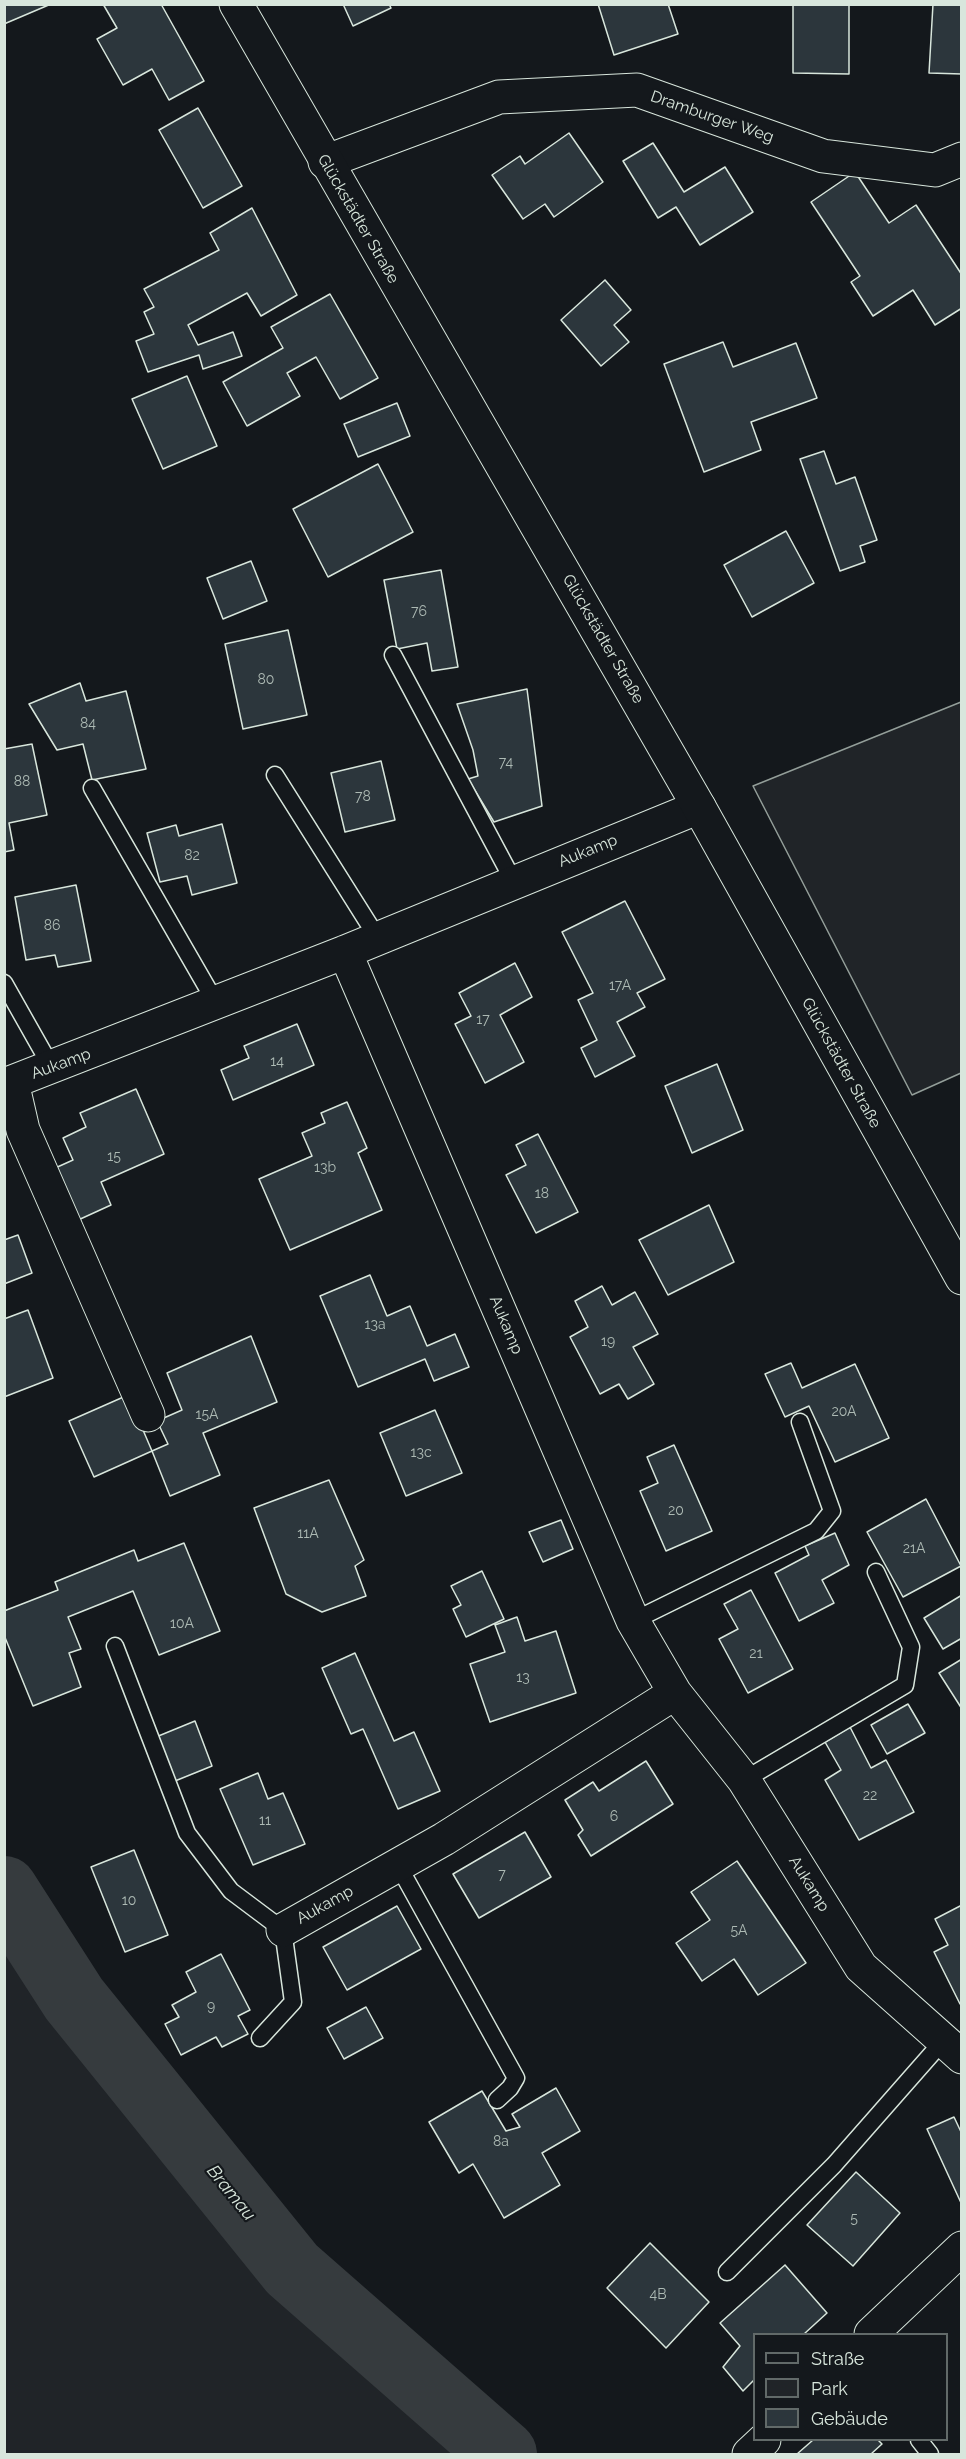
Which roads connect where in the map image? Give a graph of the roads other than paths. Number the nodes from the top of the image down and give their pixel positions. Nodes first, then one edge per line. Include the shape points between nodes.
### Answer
1 (236, 4) edge
2 (962, 159) edge
3 (325, 162) junction
4 (393, 655) dead end
5 (275, 775) dead end
6 (92, 788) dead end
7 (699, 807) junction
8 (514, 882) junction
9 (376, 938) junction
10 (345, 952) junction
11 (4, 983) edge
12 (216, 1003) junction
13 (52, 1068) junction
14 (962, 1278) edge
15 (148, 1415) dead end
16 (801, 1422) dead end
17 (876, 1572) dead end
18 (633, 1621) junction
19 (115, 1646) dead end
20 (675, 1693) junction
21 (744, 1780) junction
22 (398, 1865) junction
23 (282, 1930) junction
24 (260, 2038) dead end
25 (952, 2049) edge
26 (497, 2100) dead end
27 (962, 2248) edge
28 (727, 2272) dead end
29 (872, 2333) edge
30 (762, 2441) edge
31 (920, 2441) edge
32 (749, 2454) edge
33 (930, 2454) edge

1 - 3 street, Glückstädter Straße
2 - 3 street, Dramburger Weg via 935,170 823,156 637,90 499,97
3 - 7 street, Glückstädter Straße
4 - 8 lane
5 - 9 lane
6 - 12 lane
7 - 8 street, Aukamp
7 - 14 street, Glückstädter Straße
8 - 9 street, Aukamp
9 - 10 street, Aukamp
10 - 12 street, Aukamp
10 - 18 street, Aukamp
11 - 13 lane
12 - 13 street, Aukamp
13 - 15 street, Aukamp via 12,1082 23,1130
16 - 18 lane via 832,1511 816,1531
17 - 21 lane via 911,1647 905,1685
18 - 20 street, Aukamp
19 - 23 lane via 187,1833 231,1891
20 - 21 street, Aukamp
20 - 22 street, Aukamp
21 - 25 street, Aukamp via 861,1967
22 - 23 street, Aukamp
22 - 26 lane via 516,2078
23 - 24 lane via 293,2002
25 - 28 lane
27 - 29 street
30 - 32 street
31 - 33 lane

